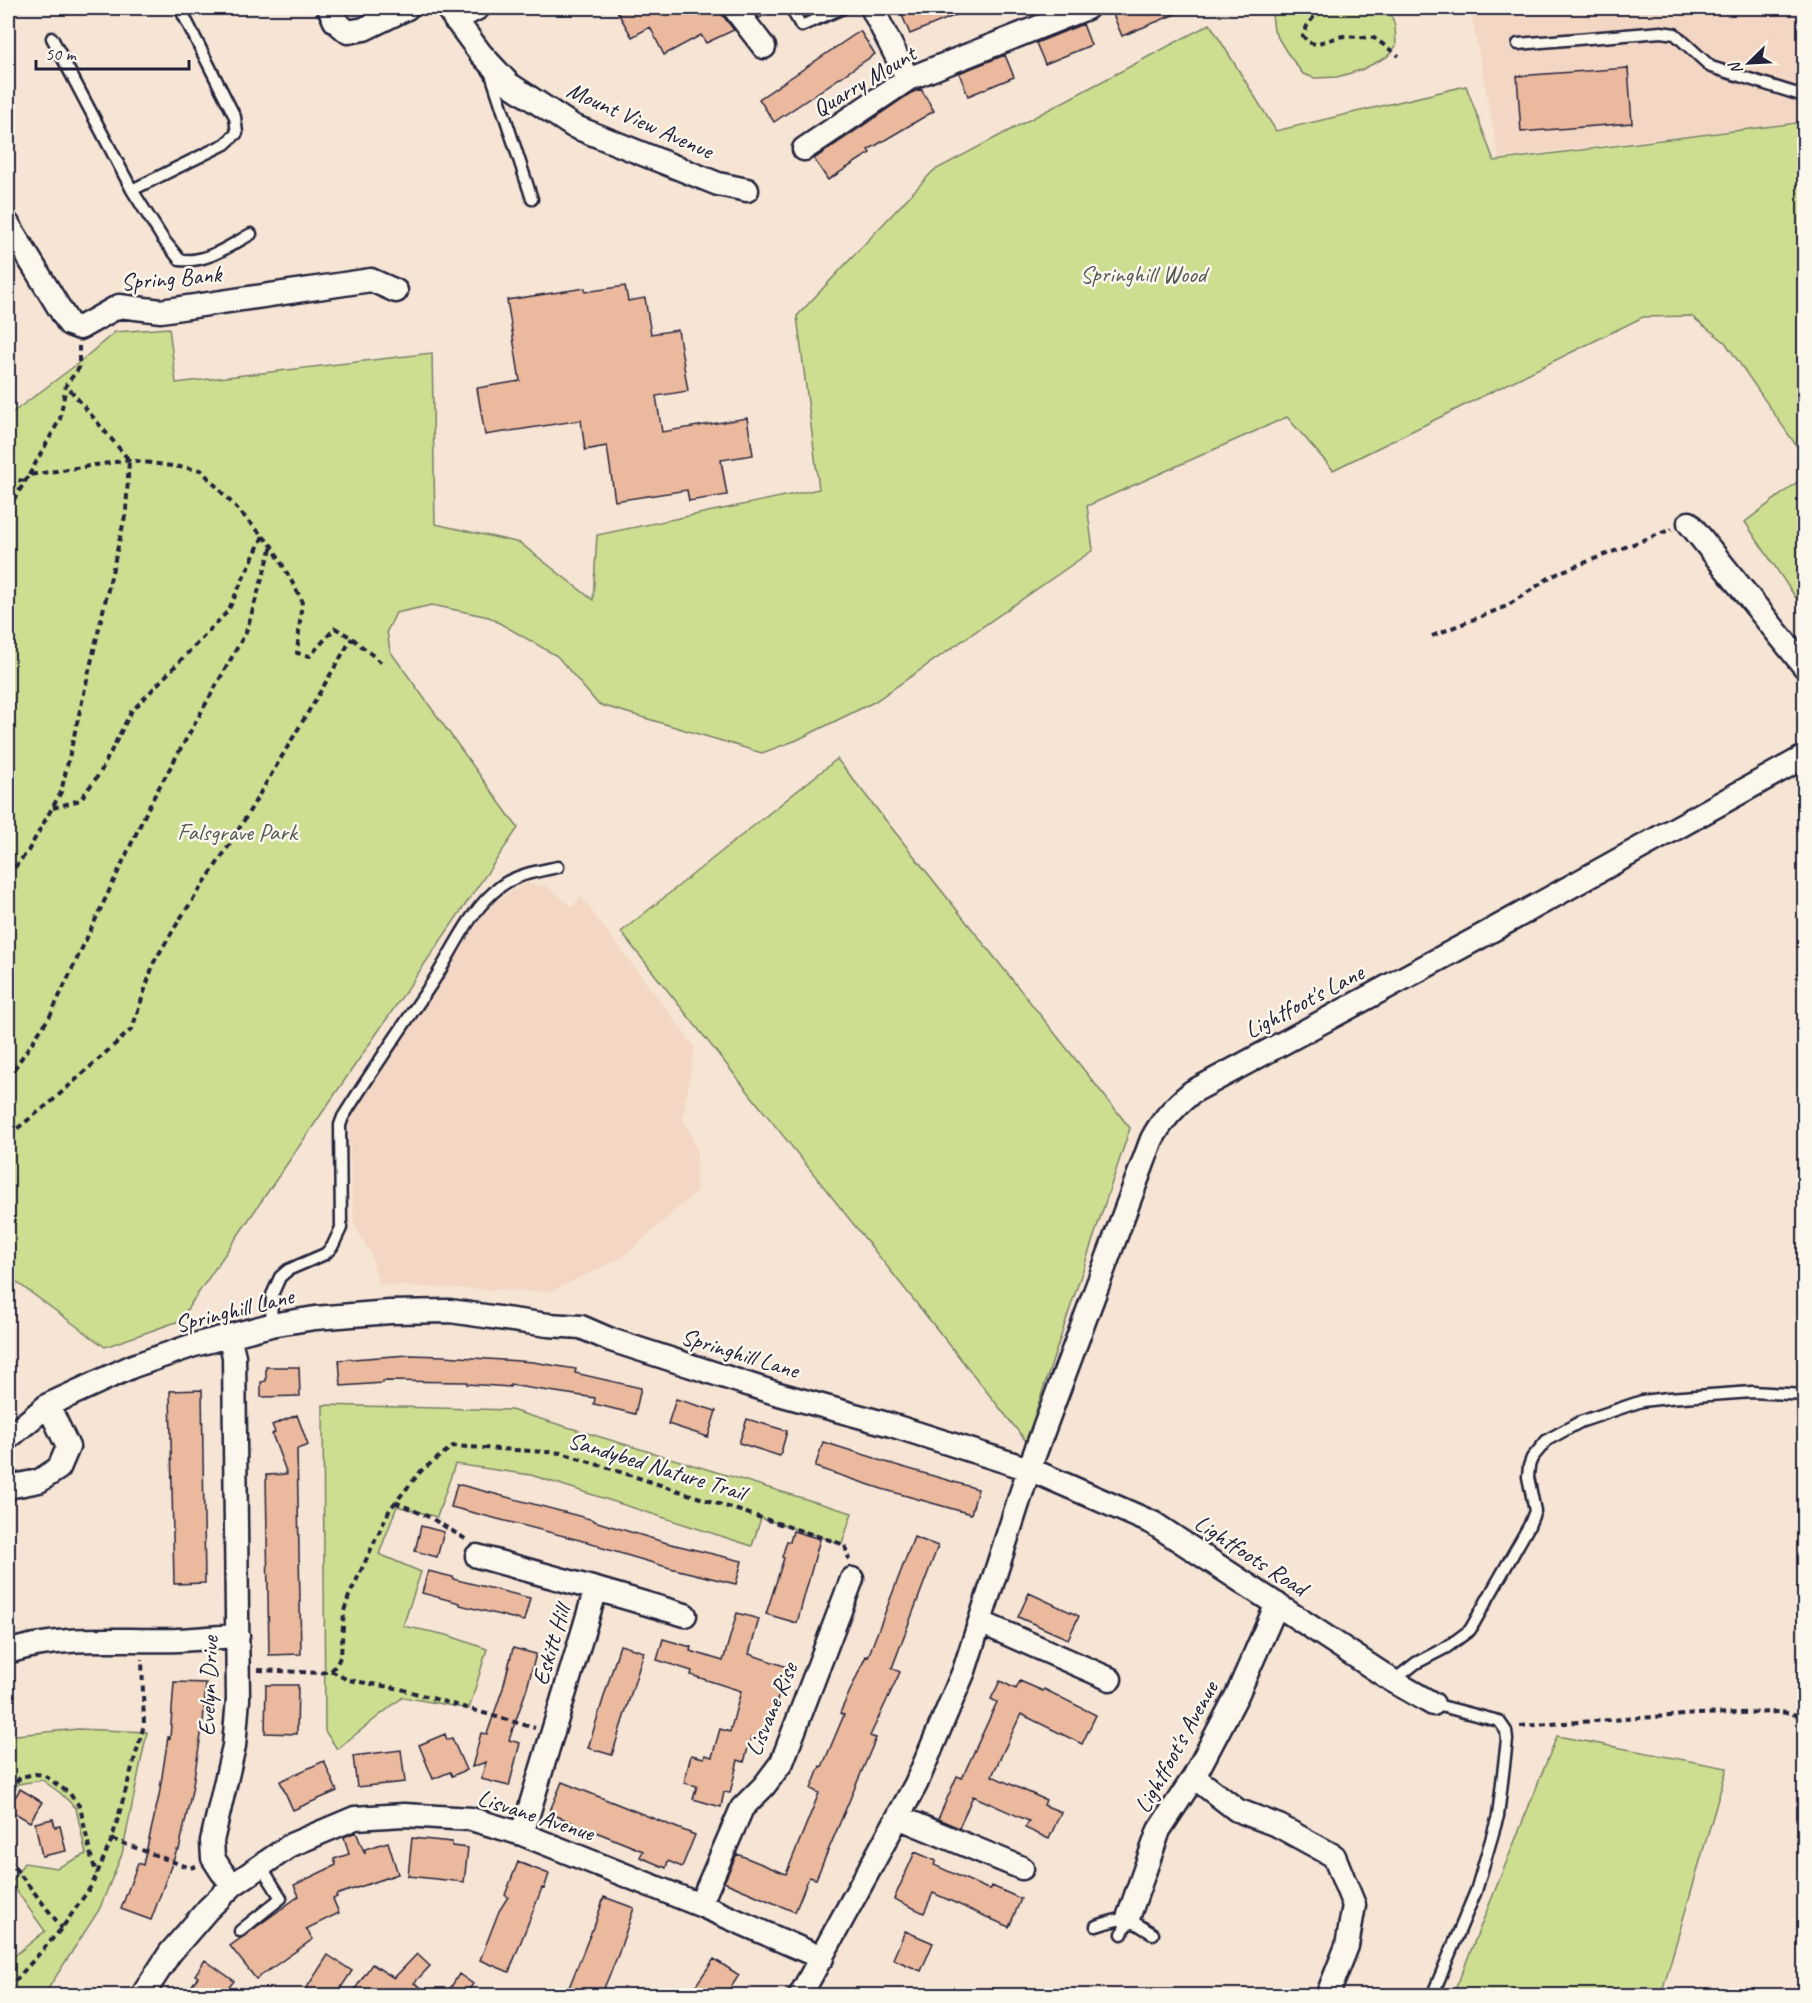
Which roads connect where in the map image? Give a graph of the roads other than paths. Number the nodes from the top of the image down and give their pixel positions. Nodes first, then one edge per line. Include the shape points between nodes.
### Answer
1 (180, 8) edge
2 (328, 8) edge
3 (407, 8) edge
4 (478, 8) edge
5 (734, 8) edge
6 (791, 8) edge
7 (843, 8) edge
8 (872, 8) edge
9 (1087, 8) edge
10 (451, 14) edge
11 (52, 38) dead end
12 (1518, 44) dead end
13 (764, 47) dead end
14 (485, 58) junction
15 (909, 79) junction
16 (1804, 96) edge
17 (804, 149) dead end
18 (132, 190) junction
19 (747, 190) dead end
20 (532, 199) dead end
21 (8, 224) edge
22 (251, 234) dead end
23 (396, 291) dead end
24 (1689, 523) road end
25 (1804, 666) edge
26 (1804, 757) edge
27 (558, 867) dead end
28 (271, 1325) junction
29 (230, 1336) junction
30 (1804, 1395) edge
31 (48, 1405) junction
32 (8, 1438) edge
33 (1029, 1469) junction
34 (8, 1487) edge
35 (477, 1556) road end
36 (852, 1579) road end
37 (596, 1590) junction
38 (1276, 1605) junction
39 (686, 1616) dead end
40 (980, 1622) junction
41 (238, 1636) junction
42 (8, 1652) edge
43 (1110, 1678) dead end
44 (1393, 1681) junction
45 (1433, 1704) joint
46 (1194, 1777) junction
47 (898, 1817) junction
48 (522, 1834) junction
49 (261, 1866) junction
50 (1022, 1868) dead end
51 (233, 1885) junction
52 (700, 1905) junction
53 (1096, 1926) dead end
54 (1125, 1926) junction
55 (240, 1930) dead end
56 (1153, 1934) dead end
57 (822, 1958) junction
58 (142, 1995) edge
59 (800, 1995) edge
60 (1324, 1995) edge
61 (1432, 1995) edge

1 - 18 lane via 235,117 237,133 225,144
2 - 3 street via 348,32 364,29
4 - 10 street
5 - 13 street
6 - 7 lane via 801,26
8 - 15 street
9 - 15 street, Quarry Mount
10 - 14 street, Mount View Avenue
11 - 18 lane
12 - 16 lane via 1675,34 1711,67
14 - 19 street, Mount View Avenue via 509,84 573,126 718,184
14 - 20 lane
15 - 17 street, Quarry Mount
18 - 22 lane via 180,260 207,258
21 - 23 street, Spring Bank via 69,324 80,328 119,306 161,311 371,280
24 - 25 street
26 - 33 street, Lightfoot's Lane via 1192,1092 1179,1103 1152,1139
27 - 28 lane via 508,881 475,911 377,1063 340,1125 341,1228 325,1254 280,1277 272,1295
28 - 29 street, Springhill Lane
28 - 33 street, Springhill Lane via 390,1312 450,1311 581,1327 775,1393
29 - 31 street, Springhill Lane via 133,1366
29 - 41 street, Evelyn Drive via 234,1356
30 - 44 lane via 1752,1392 1642,1401 1580,1422 1547,1440 1529,1466 1535,1511 1529,1526 1470,1630
31 - 32 street, Springhill Lane
31 - 34 street via 68,1447 59,1468 39,1481
33 - 38 street, Lightfoots Road via 1153,1523
33 - 40 street
35 - 37 street, Eskitt Hill
36 - 52 street, Lisvane Rise via 813,1654 782,1762 742,1808
37 - 39 street
37 - 48 street, Eskitt Hill
38 - 44 street, Lightfoots Road
38 - 46 street, Lightfoot's Avenue via 1237,1695
40 - 43 street
40 - 47 street via 960,1681
41 - 42 street via 64,1642
41 - 51 street, Evelyn Drive via 234,1746 212,1841 213,1858
44 - 45 street, Lightfoots Road
45 - 61 lane via 1499,1721 1508,1740 1498,1816 1476,1891
46 - 54 street, Lightfoot's Avenue via 1159,1830
46 - 60 street via 1236,1810 1279,1826 1334,1856 1354,1905 1347,1946
47 - 50 street
47 - 57 street
48 - 49 street, Lisvane Avenue via 471,1819 404,1815 355,1818 291,1845
48 - 52 street, Lisvane Avenue
49 - 51 street, Lisvane Avenue
49 - 55 lane via 281,1898
51 - 58 street via 170,1953
52 - 57 street, Lisvane Avenue
53 - 54 lane via 1119,1919
54 - 56 lane
57 - 59 street

